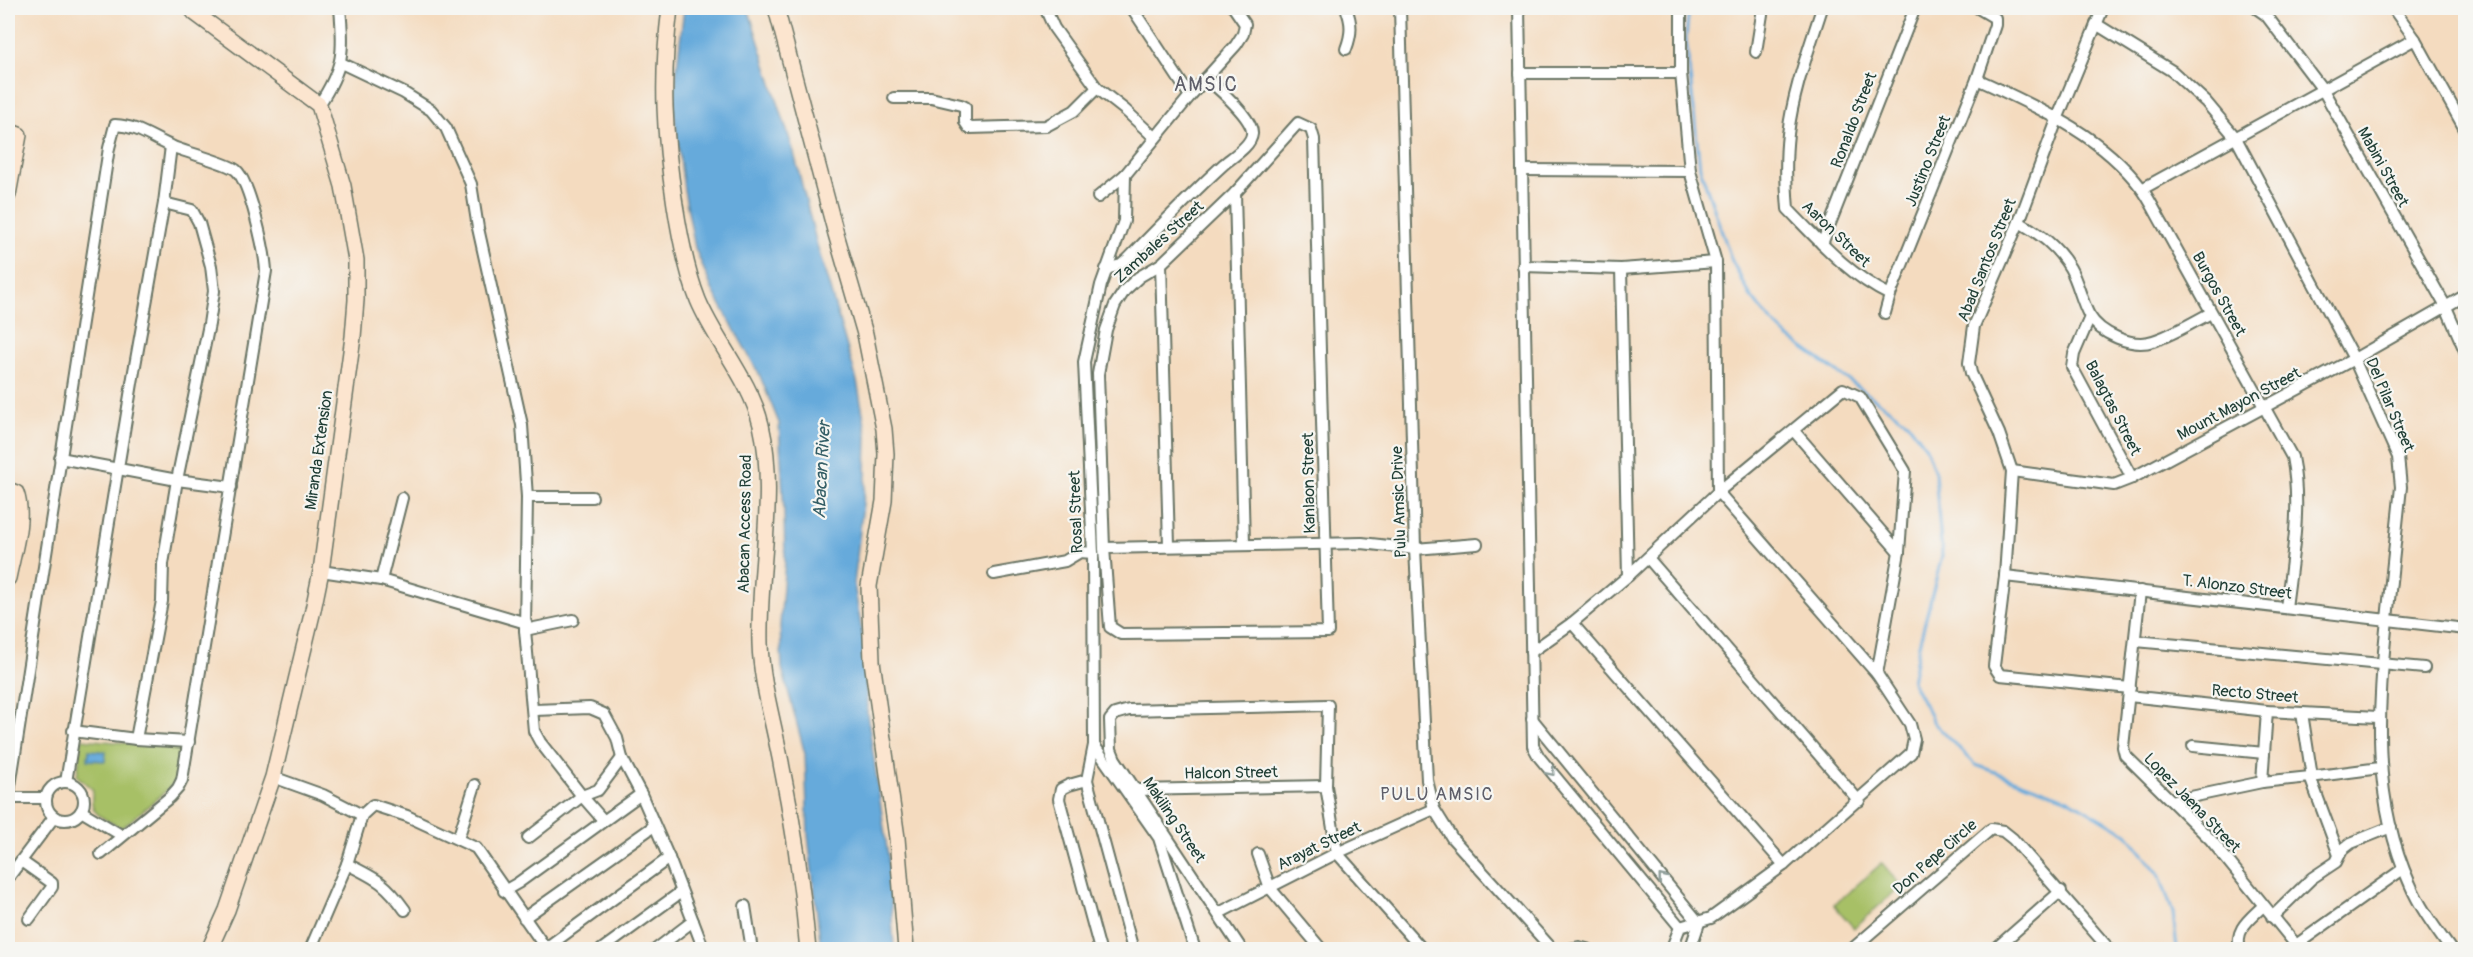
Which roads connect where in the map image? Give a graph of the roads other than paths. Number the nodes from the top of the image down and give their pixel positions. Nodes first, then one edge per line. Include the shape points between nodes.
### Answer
1 (191, 8) edge
2 (340, 8) edge
3 (670, 8) edge
4 (776, 8) edge
5 (1048, 8) edge
6 (1132, 8) edge
7 (1234, 8) edge
8 (1346, 8) edge
9 (1400, 8) edge
10 (1519, 8) edge
11 (1681, 8) edge
12 (1763, 8) edge
13 (1822, 8) edge
14 (1914, 8) edge
15 (1978, 8) edge
16 (2103, 8) edge
17 (2256, 8) edge
18 (2393, 8) edge
19 (2269, 11) edge
20 (2096, 24) junction
21 (2415, 39) junction
22 (1346, 49) dead end
23 (1756, 52) dead end
24 (341, 63) junction
25 (1520, 73) junction
26 (1681, 73) junction
27 (1206, 78) junction
28 (1977, 79) junction
29 (1097, 88) junction
30 (2323, 90) junction
31 (1190, 96) junction
32 (894, 98) dead end
33 (319, 105) junction
34 (2058, 117) junction
35 (1298, 123) joint
36 (8, 131) edge
37 (2466, 131) edge
38 (1155, 138) junction
39 (2236, 138) junction
40 (171, 146) junction
41 (1522, 170) junction
42 (1690, 171) junction
43 (1125, 175) junction
44 (2142, 189) junction
45 (1235, 193) junction
46 (8, 195) edge
47 (1098, 197) dead end
48 (164, 203) junction
49 (2019, 222) junction
50 (1822, 244) junction
51 (1716, 262) junction
52 (1161, 264) junction
53 (1523, 266) junction
54 (1106, 269) junction
55 (1621, 269) junction
56 (1890, 295) junction
57 (2466, 295) edge
58 (2446, 307) junction
59 (2211, 313) junction
60 (1885, 314) dead end
61 (2090, 317) junction
62 (2466, 353) edge
63 (2354, 359) junction
64 (2265, 407) junction
65 (1794, 430) junction
66 (60, 458) junction
67 (117, 468) junction
68 (2012, 471) junction
69 (2132, 478) junction
70 (177, 480) junction
71 (231, 487) junction
72 (8, 490) edge
73 (1718, 492) junction
74 (592, 496) dead end
75 (527, 497) junction
76 (402, 498) dead end
77 (1244, 544) junction
78 (1325, 544) junction
79 (1477, 544) dead end
80 (1169, 545) junction
81 (1104, 548) junction
82 (1415, 549) junction
83 (1899, 552) junction
84 (1093, 553) junction
85 (1648, 558) junction
86 (321, 571) junction
87 (994, 574) dead end
88 (1628, 576) junction
89 (2005, 576) junction
90 (8, 578) edge
91 (381, 580) junction
92 (2140, 591) junction
93 (2286, 608) junction
94 (573, 620) dead end
95 (2387, 620) junction
96 (1572, 622) junction
97 (526, 627) junction
98 (1110, 627) joint
99 (2466, 629) edge
100 (2136, 641) junction
101 (1531, 652) junction
102 (2382, 663) junction
103 (2424, 668) dead end
104 (1996, 672) joint
105 (1877, 674) junction
106 (2130, 692) junction
107 (534, 710) junction
108 (2267, 711) junction
109 (2302, 713) junction
110 (2378, 717) junction
111 (1532, 719) junction
112 (73, 731) junction
113 (136, 739) junction
114 (189, 742) junction
115 (1094, 745) junction
116 (2193, 746) dead end
117 (2264, 753) junction
118 (622, 758) junction
119 (2380, 768) junction
120 (273, 777) junction
121 (2311, 777) junction
122 (1087, 780) junction
123 (66, 782) junction
124 (2262, 782) junction
125 (475, 785) dead end
126 (1326, 786) junction
127 (1137, 790) junction
128 (641, 794) junction
129 (582, 796) junction
130 (8, 798) edge
131 (46, 798) junction
132 (1859, 801) junction
133 (2172, 801) junction
134 (1434, 809) junction
135 (81, 811) junction
136 (362, 815) junction
137 (54, 817) junction
138 (603, 820) junction
139 (654, 826) junction
140 (2391, 827) junction
141 (121, 835) junction
142 (528, 838) dead end
143 (458, 839) junction
144 (1337, 853) junction
145 (101, 854) dead end
146 (1258, 854) dead end
147 (2339, 855) junction
148 (669, 858) junction
149 (21, 861) junction
150 (348, 864) junction
151 (1784, 865) junction
152 (2403, 869) junction
153 (8, 878) edge
154 (1270, 888) junction
155 (504, 891) junction
156 (2061, 891) junction
157 (681, 892) junction
158 (745, 906) dead end
159 (2264, 906) junction
160 (405, 910) dead end
161 (1219, 913) junction
162 (2271, 917) junction
163 (524, 918) junction
164 (29, 919) dead end
165 (693, 921) junction
166 (1699, 923) junction
167 (1680, 927) junction
168 (2293, 947) edge
169 (546, 949) edge
170 (1994, 949) edge
171 (209, 950) edge
172 (310, 950) edge
173 (601, 950) edge
174 (655, 950) edge
175 (704, 950) edge
176 (752, 950) edge
177 (808, 950) edge
178 (906, 950) edge
179 (1100, 950) edge
180 (1133, 950) edge
181 (1195, 950) edge
182 (1242, 950) edge
183 (1322, 950) edge
184 (1423, 950) edge
185 (1553, 950) edge
186 (1564, 950) edge
187 (1590, 950) edge
188 (1671, 950) edge
189 (1690, 950) edge
190 (1851, 950) edge
191 (2110, 950) edge
192 (2240, 950) edge
193 (2451, 950) edge

1 - 33 street
2 - 24 street
3 - 177 street, Abacan Access Road via 663,83 665,130 683,246 698,299 751,396 765,445 767,485 760,642
4 - 178 street via 866,334 884,429 884,501 869,586 872,661 897,838
5 - 29 street via 1054,28
6 - 31 street
7 - 27 street via 1245,24 1243,34
8 - 22 street via 1351,21
9 - 82 street, Pulu Amsic Drive
10 - 25 street
11 - 26 street
12 - 23 street
13 - 50 street, Aaron Street via 1801,72 1788,134 1786,185 1788,209
14 - 50 street, Ronaldo Street
15 - 28 street, Justino Street via 1995,18 1995,25
16 - 20 street, Abad Santos Street
17 - 19 street, Mabini Street
18 - 21 street
19 - 30 street, Mabini Street
20 - 34 street, Abad Santos Street
20 - 39 street, Del Pilar Street via 2172,71 2206,102
21 - 30 street
21 - 37 street
24 - 33 street
24 - 75 street via 431,110 446,128 471,184 477,228 519,406
25 - 26 street
25 - 41 street
26 - 42 street
27 - 31 street
27 - 54 street via 1250,123 1250,141 1128,260
28 - 34 street, Burgos Street
28 - 56 street, Justino Street
29 - 32 street via 1074,111 1046,126 969,128 965,107 961,105 931,98
29 - 38 street
30 - 39 street
30 - 58 street, Mabini Street
31 - 38 street
33 - 86 street, Miranda Extension via 343,186 356,260 356,300
34 - 44 street, Burgos Street via 2116,159
34 - 49 street, Abad Santos Street
35 - 45 street, Zambales Street
35 - 78 street, Kanlaon Street via 1311,129 1314,139
36 - 46 street via 19,135
38 - 43 street
39 - 44 street
39 - 63 street, Del Pilar Street
40 - 48 street
40 - 66 street via 132,126 115,124
40 - 71 street via 236,170 246,185 265,256 266,272
41 - 42 street
41 - 53 street
42 - 51 street
43 - 47 street
43 - 54 street, Rosal Street via 1124,221
44 - 59 street, Burgos Street
45 - 52 street, Zambales Street
45 - 77 street
48 - 67 street
48 - 70 street via 192,210 211,266 213,291
49 - 61 street via 2044,236 2057,250 2070,268
49 - 68 street, Abad Santos Street via 1974,326 1969,363
50 - 56 street, Aaron Street via 1860,279
51 - 55 street
51 - 73 street
52 - 80 street
52 - 81 street, Zambales Street via 1125,290 1106,330 1098,374
53 - 55 street
53 - 101 street
54 - 84 street, Rosal Street via 1084,362
55 - 88 street
56 - 60 street, Justino Street
57 - 58 street, Mount Mayon Street
58 - 62 street, Mabini Street
58 - 63 street, Mount Mayon Street
59 - 61 street via 2153,341 2138,343 2109,334
59 - 64 street, Burgos Street
61 - 69 street, Balagtas Street via 2072,367
63 - 64 street, Mount Mayon Street
63 - 95 street, Del Pilar Street via 2398,457 2401,487
64 - 69 street, Mount Mayon Street
64 - 93 street, Burgos Street via 2292,457 2297,482
65 - 73 street
65 - 83 street
65 - 83 street via 1843,389 1860,398 1905,471
66 - 67 street
66 - 130 street
67 - 70 street
67 - 112 street
68 - 69 street, Mount Mayon Street via 2114,485
68 - 89 street, Abad Santos Street
70 - 71 street
70 - 113 street via 162,601
71 - 114 street
72 - 90 street via 15,493 20,503
73 - 85 street
73 - 105 street
74 - 75 street
75 - 97 street
76 - 91 street
77 - 78 street
77 - 80 street
78 - 82 street via 1362,543
78 - 98 street, Kanlaon Street via 1328,632 1121,634
79 - 82 street
80 - 81 street
81 - 98 street, Zambales Street
82 - 134 street, Pulu Amsic Drive via 1427,780
83 - 105 street
84 - 87 street via 1080,552 1065,561
84 - 115 street, Rosal Street
85 - 88 street
85 - 132 street
86 - 91 street
86 - 120 street, Miranda Extension
88 - 96 street
89 - 92 street, T. Alonzo Street
89 - 104 street, Abad Santos Street
91 - 97 street
92 - 93 street, T. Alonzo Street
92 - 100 street, Lopez Jaena Street
93 - 95 street, T. Alonzo Street
94 - 97 street
95 - 99 street, T. Alonzo Street
95 - 102 street, Del Pilar Street
96 - 101 street
96 - 151 street
97 - 107 street
100 - 102 street
100 - 106 street, Lopez Jaena Street
101 - 111 street
102 - 103 street
102 - 110 street, Del Pilar Street
104 - 106 street, Recto Street
105 - 132 street via 1910,724 1914,739 1911,753
106 - 108 street, Recto Street
106 - 133 street, Lopez Jaena Street via 2125,755
107 - 118 street via 590,708 604,714
107 - 129 street via 534,731 540,742
108 - 109 street, Recto Street
108 - 117 street
109 - 110 street, Recto Street
109 - 121 street
110 - 119 street, Del Pilar Street
166 -> 111 street
111 -> 167 street via 1533,746 1539,757
112 - 113 street
112 - 123 street
113 - 114 street
114 - 141 street via 178,788
115 - 122 street, Rosal Street
115 - 181 street via 1158,838
116 - 117 street
117 - 124 street
118 - 128 street
118 - 129 street via 598,790
119 - 121 street
119 - 140 street, Del Pilar Street
120 - 136 street via 323,795
120 - 171 street, Miranda Extension via 227,910
121 - 124 street
121 - 147 street
122 - 179 street via 1061,789 1059,800
122 - 180 street, Rosal Street
123 - 131 street via 51,788
123 - 135 street via 82,792
124 - 133 street
125 - 143 street
126 - 127 street, Halcon Street
126 - 127 street, Makiling Street via 1328,705 1129,710 1115,714 1110,720 1111,749
126 - 144 street
127 - 161 street, Makiling Street
128 - 138 street
128 - 139 street
129 - 138 street
129 - 142 street
130 - 131 street
131 - 137 street via 47,809
132 - 151 street
133 - 159 street, Lopez Jaena Street via 2211,840
134 - 144 street, Arayat Street
134 - 185 street, Pulu Amsic Drive via 1452,838
135 - 137 street via 72,819
135 - 141 street
136 - 143 street via 373,805
136 - 150 street
137 - 149 street
138 - 155 street
139 - 148 street
139 - 163 street
140 - 147 street via 2351,843
140 - 152 street, Del Pilar Street
141 - 145 street
143 - 155 street via 476,848
144 - 154 street, Arayat Street
144 - 184 street
146 - 154 street
147 - 162 street via 2336,862 2312,878
148 - 157 street
148 - 169 street
149 - 153 street
149 - 164 street via 52,883
150 - 160 street via 390,888
150 - 172 street
151 - 166 street via 1712,918
152 - 168 street
152 - 193 street, Del Pilar Street via 2429,919
154 - 161 street, Arayat Street
154 - 183 street
155 - 163 street
156 - 170 street
156 - 190 street, Don Pepe Circle via 2013,839 1991,829
156 - 191 street, Don Pepe Circle
157 - 165 street
157 - 173 street
158 - 176 street
159 - 162 street, Lopez Jaena Street
159 - 192 street via 2241,929 2237,939
161 - 182 street, Makiling Street
162 - 168 street, Lopez Jaena Street
163 - 169 street
165 - 174 street
165 - 175 street
166 - 167 street
166 - 189 street
167 - 188 street
186 - 187 street

